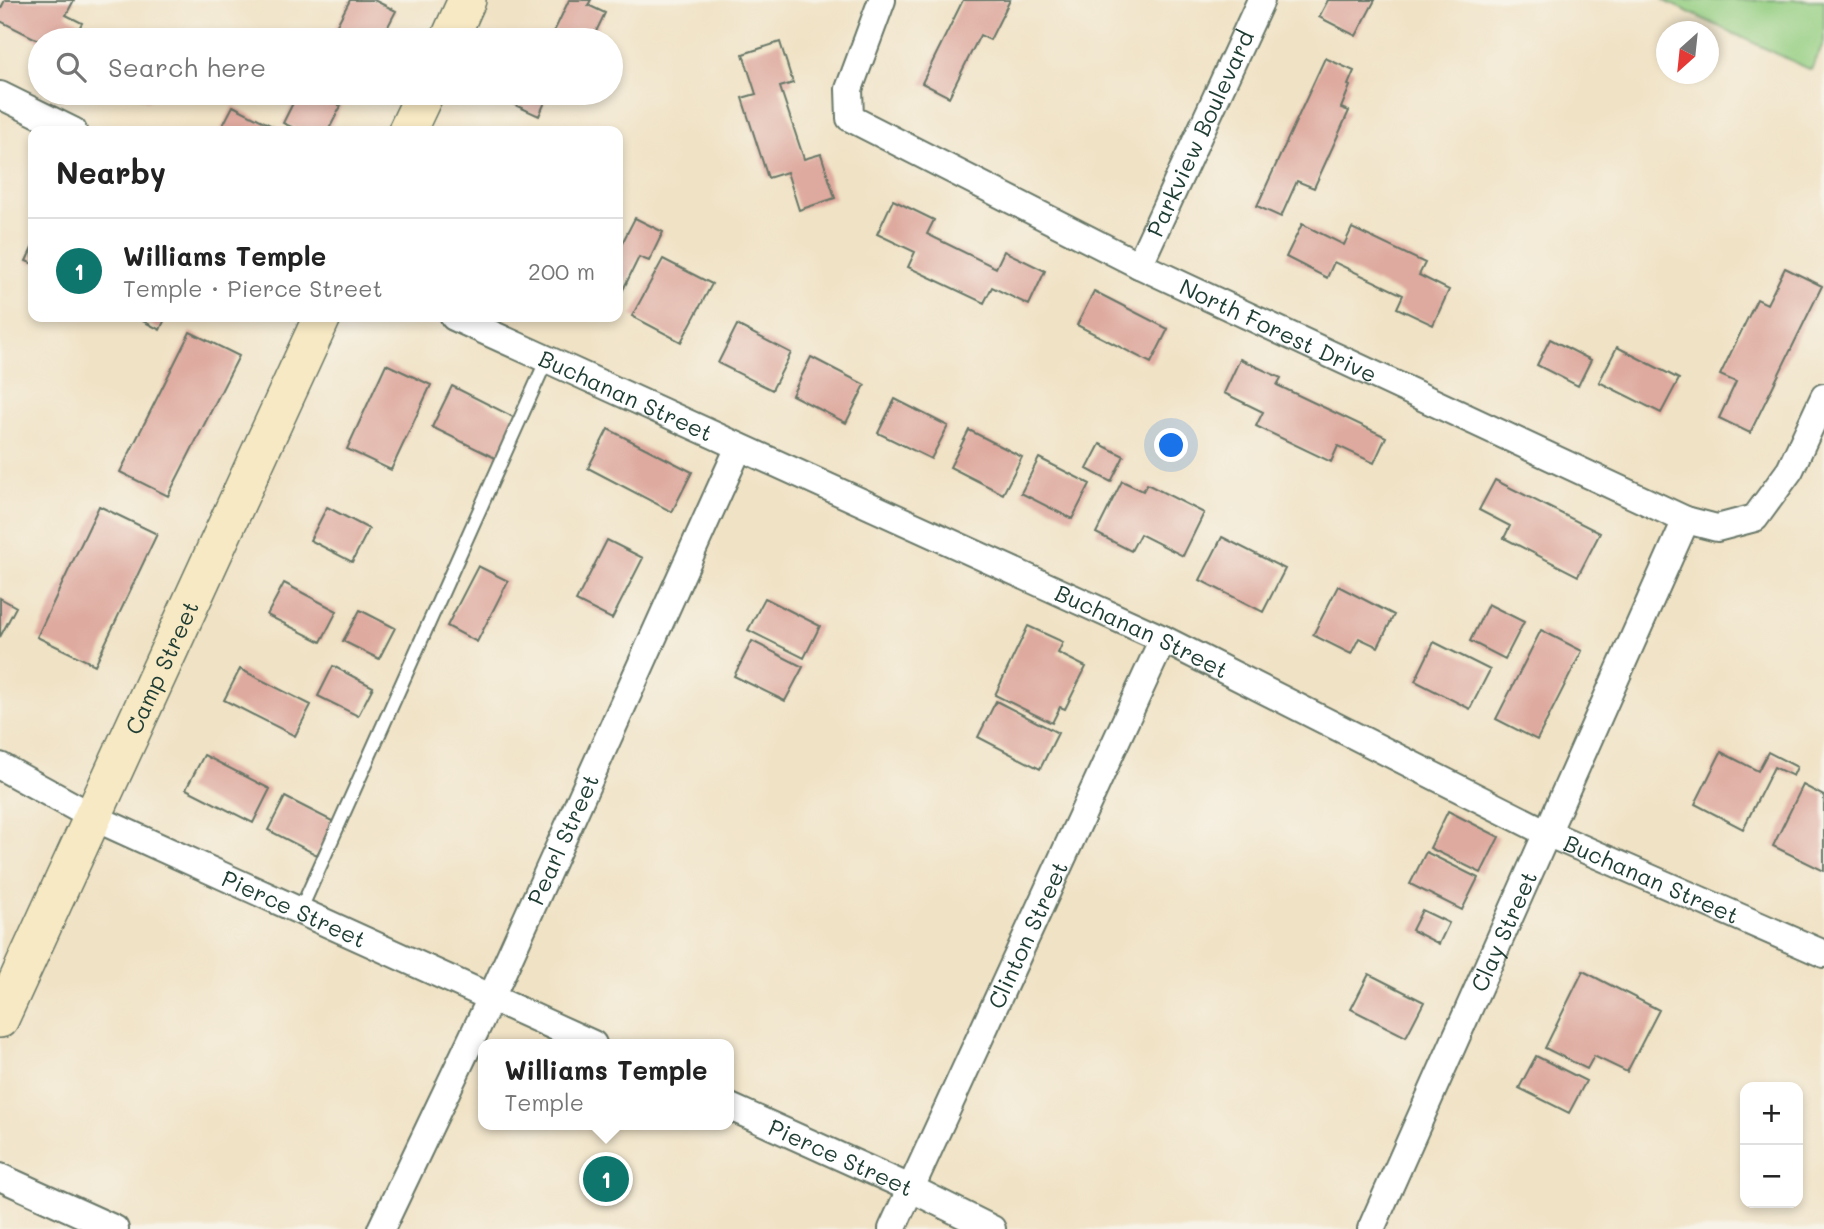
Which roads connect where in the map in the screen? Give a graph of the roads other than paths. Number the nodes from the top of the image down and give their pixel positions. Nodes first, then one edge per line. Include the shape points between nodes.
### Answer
1 (467, 0) edge
2 (1261, 0) edge
3 (877, 10) edge
4 (454, 28) edge
5 (0, 95) edge
6 (419, 105) edge
7 (63, 126) edge
8 (409, 126) edge
9 (1139, 265) junction
10 (320, 322) edge
11 (465, 322) edge
12 (547, 359) junction
13 (1824, 397) edge
14 (739, 447) junction
15 (1686, 520) junction
16 (1163, 639) junction
17 (0, 766) edge
18 (93, 817) junction
19 (1547, 833) junction
20 (300, 911) junction
21 (1824, 954) edge
22 (491, 998) junction
23 (0, 1019) edge
24 (582, 1039) edge
25 (734, 1108) edge
26 (0, 1177) edge
27 (912, 1189) junction
28 (115, 1229) edge
29 (381, 1229) edge
30 (892, 1229) edge
31 (992, 1229) edge
32 (1371, 1229) edge

1 - 4 street
2 - 9 street, Parkview Boulevard
3 - 9 street, North Forest Drive via 849,89 850,118
5 - 7 street
6 - 8 street
9 - 15 street, North Forest Drive
10 - 18 street, Camp Street
11 - 12 street, Buchanan Street
12 - 14 street, Buchanan Street
12 - 20 lane
13 - 15 street, North Forest Drive via 1790,470 1755,518 1717,528
14 - 16 street, Buchanan Street
14 - 22 street, Pearl Street
15 - 19 street, Clay Street
16 - 19 street, Buchanan Street
16 - 27 street, Clinton Street
17 - 18 street, Pierce Street
18 - 20 street, Pierce Street
18 - 23 street, Camp Street
19 - 21 street, Buchanan Street
19 - 32 street, Clay Street
20 - 22 street, Pierce Street
22 - 24 street, Pierce Street
22 - 29 street, Pearl Street
25 - 27 street, Pierce Street
26 - 28 street
27 - 30 street, Clinton Street
27 - 31 street, Pierce Street

